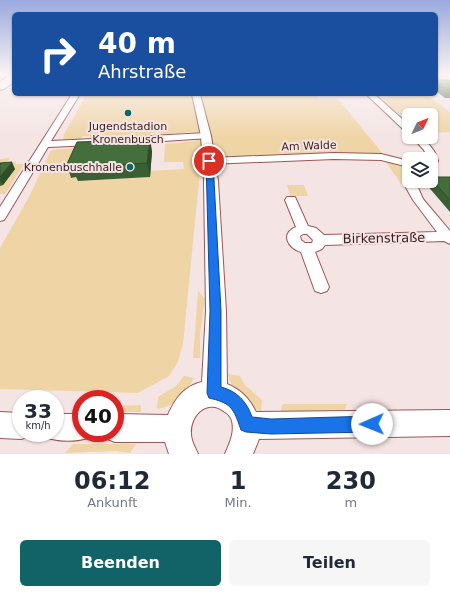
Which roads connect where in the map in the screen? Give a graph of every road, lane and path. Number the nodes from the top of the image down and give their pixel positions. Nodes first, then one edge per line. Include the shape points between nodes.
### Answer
1 (75, 96) edge
2 (196, 96) edge
3 (372, 96) edge
4 (402, 124) edge
5 (206, 136) junction
6 (121, 141) edge
7 (106, 142) edge
8 (45, 144) junction
9 (424, 144) edge
10 (430, 152) edge
11 (209, 161) junction
12 (402, 162) edge
13 (411, 188) edge
14 (291, 200) dead end
15 (0, 217) edge
16 (303, 229) junction
17 (449, 238) edge
18 (320, 240) junction
19 (307, 248) junction
20 (321, 287) dead end
21 (214, 393) junction
22 (450, 424) edge
23 (0, 425) edge
24 (246, 425) junction
25 (12, 426) edge
26 (124, 430) edge
27 (180, 442) edge
28 (239, 454) edge

1 - 8 street
2 - 5 street
3 - 4 street
5 - 6 street
5 - 11 street
7 - 8 street
8 - 15 street
9 - 10 street
11 - 12 street, Am Walde via 334,156 381,157
11 - 21 street via 216,311
13 - 17 street, Birkenstraße
14 - 16 street
16 - 18 street via 315,233
16 - 19 street via 295,233 293,238 299,246
17 - 18 street, Birkenstraße
18 - 19 street via 317,246
19 - 20 street
21 - 24 street via 225,395 235,402 243,412
21 - 27 street via 201,395 190,402 181,414
22 - 24 street
23 - 25 street
24 - 28 street via 246,437
26 - 27 street

